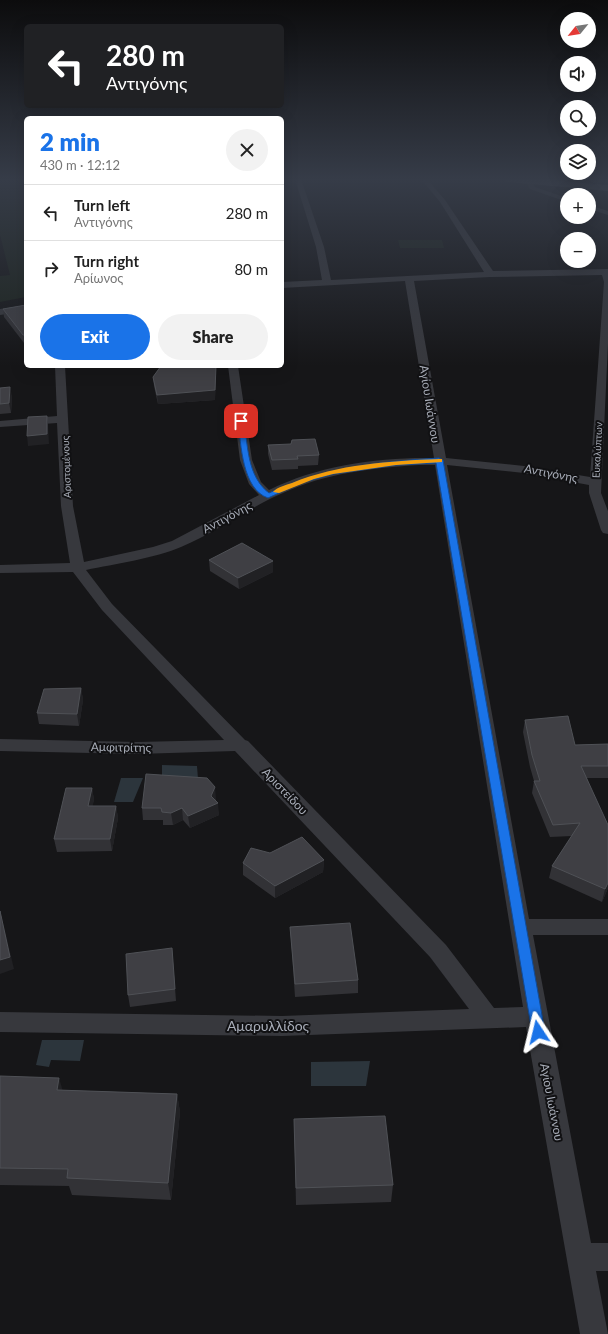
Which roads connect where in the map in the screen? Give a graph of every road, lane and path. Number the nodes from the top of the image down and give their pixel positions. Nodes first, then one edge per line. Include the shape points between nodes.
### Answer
1 (318, 241) edge
2 (469, 241) edge
3 (606, 272) edge
4 (490, 274) junction
5 (409, 278) junction
6 (327, 282) junction
7 (284, 285) edge
8 (24, 308) edge
9 (0, 312) edge
10 (60, 368) edge
11 (233, 368) edge
12 (64, 419) junction
13 (0, 424) edge
14 (439, 460) junction
15 (595, 482) junction
16 (268, 496) junction
17 (608, 530) edge
18 (78, 567) junction
19 (0, 569) edge
20 (0, 745) edge
21 (242, 745) junction
22 (521, 927) junction
23 (608, 927) edge
24 (536, 1017) junction
25 (489, 1019) junction
26 (0, 1022) edge
27 (581, 1257) junction
28 (608, 1257) edge
29 (594, 1334) edge

1 - 6 street
2 - 4 street
3 - 4 street
3 - 15 street, Ευκαλύπτων via 608,282
4 - 5 street
5 - 6 street
5 - 14 street, Αγίου Ιωάννου
6 - 7 street
8 - 9 street
10 - 12 street, Αριστομένους
11 - 16 street via 246,460 255,484
12 - 13 street
12 - 18 street, Αριστομένους via 67,506
14 - 15 street, Αντιγόνης via 509,465
14 - 16 street, Αντιγόνης via 333,472 299,482
14 - 22 street, Αγίου Ιωάννου
15 - 17 street, Ευκαλύπτων via 596,499
16 - 18 street, Αντιγόνης via 168,547
18 - 19 street, Αντιγόνης
18 - 21 street, Αριστείδου via 107,607
20 - 21 street, Αμφιτρίτης via 137,748
21 - 25 street, Αριστείδου via 438,951
22 - 23 street
22 - 24 street, Αγίου Ιωάννου
24 - 25 street, Αμαρυλλίδος
24 - 27 street, Αγίου Ιωάννου
25 - 26 street, Αμαρυλλίδος via 282,1026
27 - 28 street
27 - 29 street, Αγίου Ιωάννου

